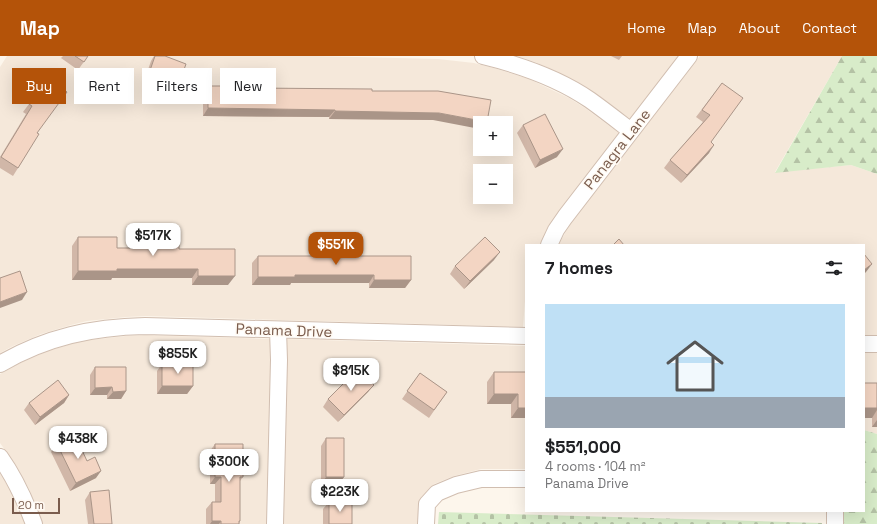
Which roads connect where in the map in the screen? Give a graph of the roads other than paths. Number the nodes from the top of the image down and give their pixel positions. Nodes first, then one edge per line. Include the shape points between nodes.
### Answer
1 (483, 56) edge
2 (690, 56) edge
3 (631, 131) junction
4 (549, 244) edge
5 (278, 330) junction
6 (525, 336) edge
7 (865, 344) edge
8 (877, 344) edge
9 (0, 364) edge
10 (0, 457) edge
11 (525, 479) edge
12 (835, 512) edge
13 (34, 524) edge
14 (275, 524) edge
15 (426, 524) edge
16 (835, 524) edge

1 - 3 street via 532,71 572,90 590,100
2 - 3 street, Panagra Lane
3 - 4 street, Panagra Lane via 565,217
5 - 6 street, Panama Drive
5 - 9 street, Panama Drive via 145,326 88,330 43,343
5 - 14 street
7 - 8 street
10 - 13 street via 22,494
11 - 15 street via 480,479 437,493 427,504
12 - 16 street

